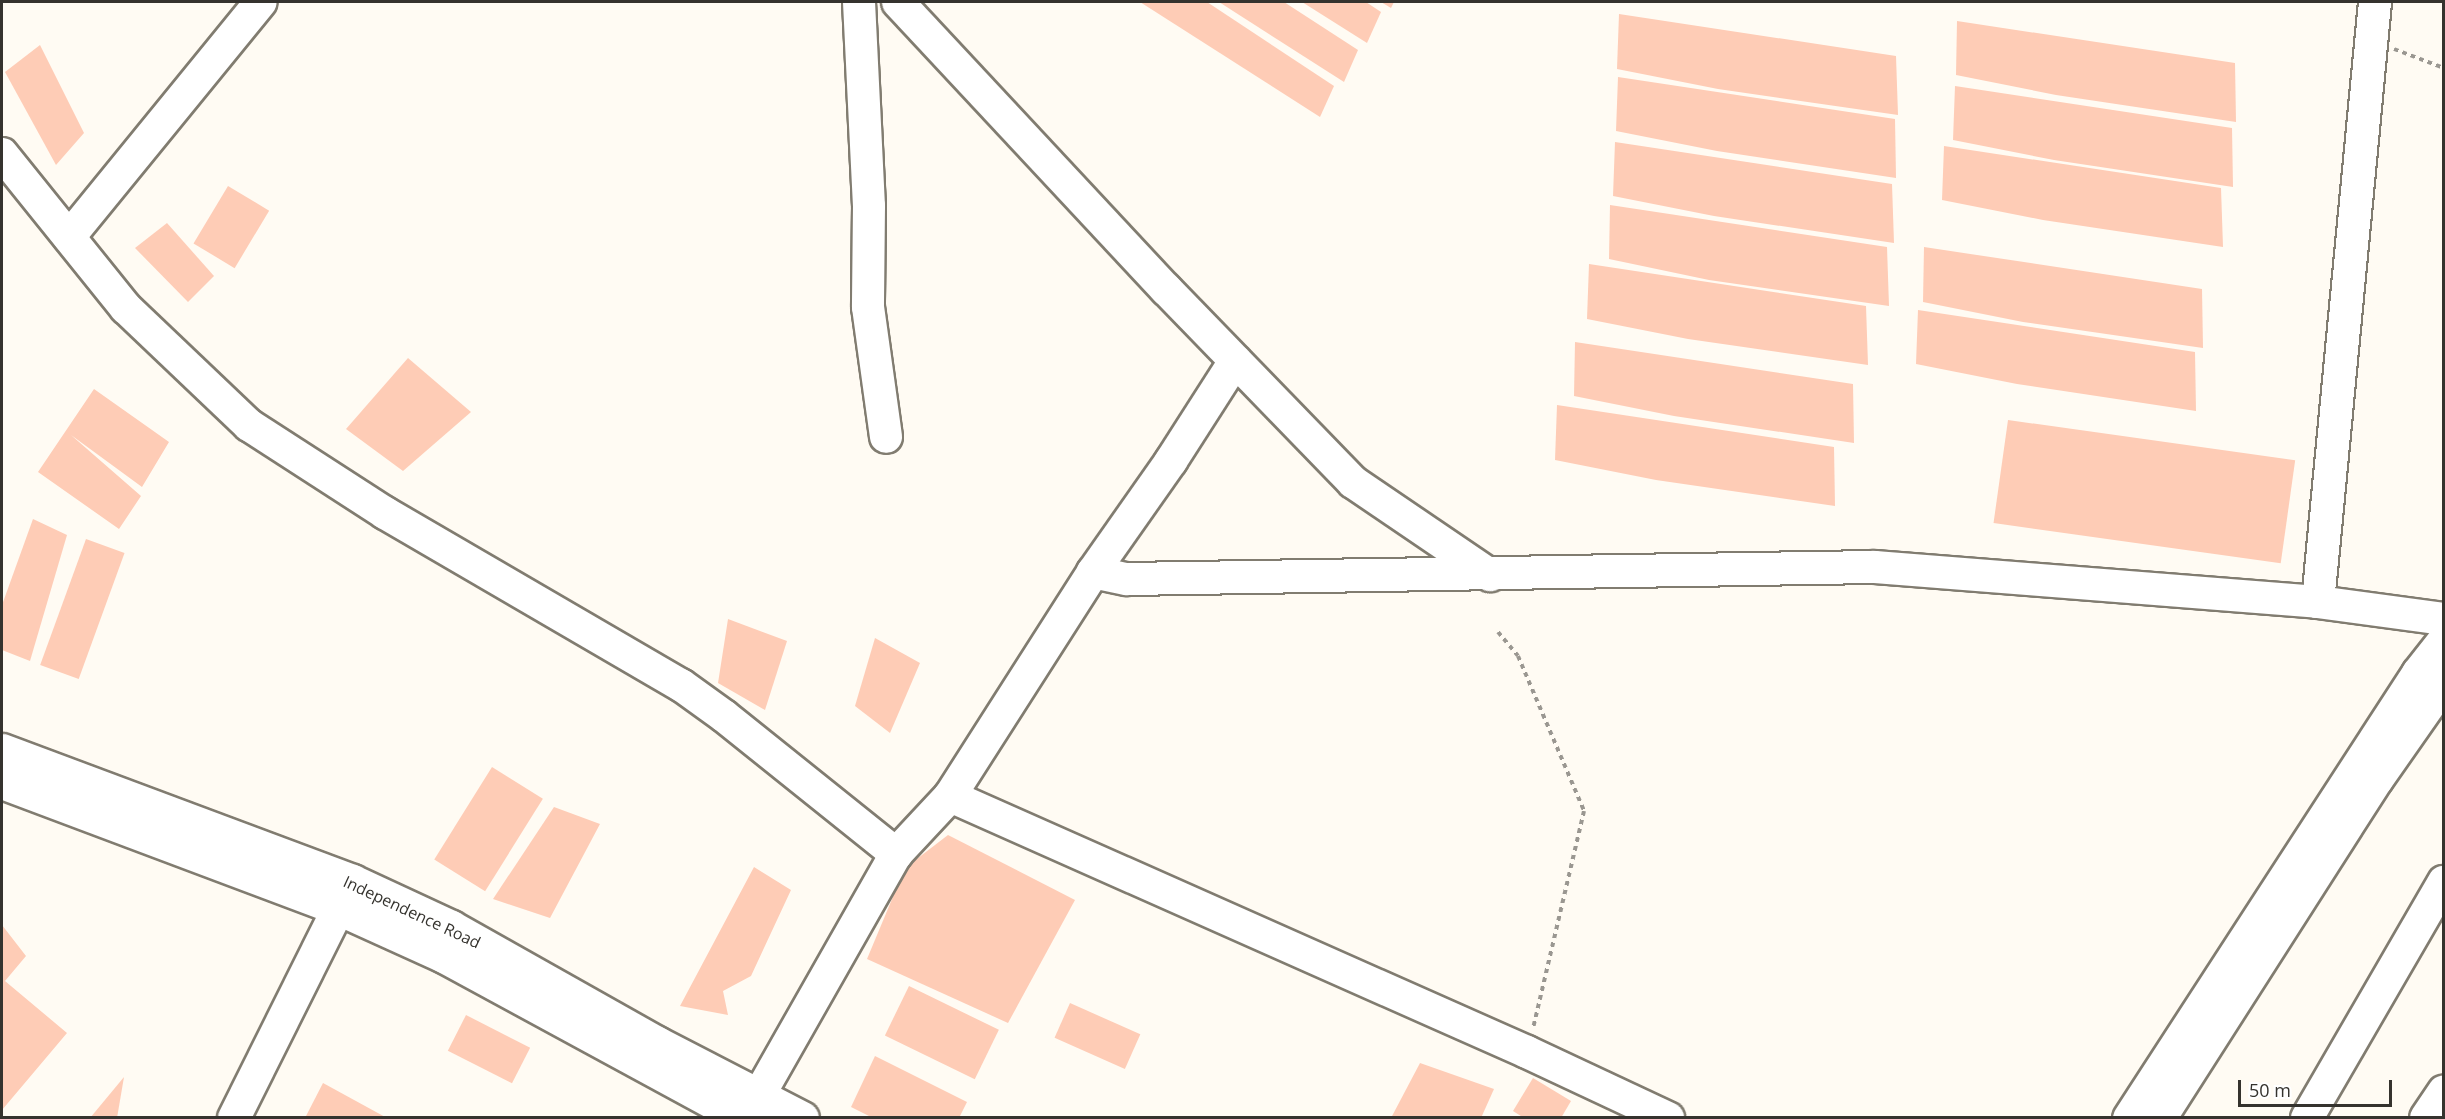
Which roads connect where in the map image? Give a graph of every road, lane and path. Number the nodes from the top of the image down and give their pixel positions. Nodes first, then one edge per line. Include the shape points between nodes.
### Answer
1 (261, 2) edge
2 (859, 2) edge
3 (898, 2) edge
4 (2374, 2) edge
5 (2371, 40) junction
6 (2444, 68) edge
7 (2, 154) edge
8 (69, 237) junction
9 (1236, 361) junction
10 (886, 437) dead end
11 (1093, 572) junction
12 (1490, 575) junction
13 (2318, 602) junction
14 (2444, 619) edge
15 (1498, 632) dead end
16 (2444, 640) edge
17 (2444, 682) edge
18 (2, 750) edge
19 (2, 782) edge
20 (950, 796) junction
21 (896, 854) junction
22 (2444, 882) edge
23 (345, 895) junction
24 (2227, 988) junction
25 (1527, 1052) junction
26 (2444, 1091) edge
27 (748, 1110) edge
28 (234, 1118) edge
29 (802, 1118) edge
30 (1668, 1118) edge
31 (2128, 1118) edge
32 (2159, 1118) edge
33 (2307, 1118) edge
34 (2426, 1118) edge

1 - 8 street
2 - 10 street via 868,307
3 - 9 street
4 - 5 street
5 - 6 path
5 - 13 street
7 - 8 street
8 - 21 street via 126,308 249,425 385,513 681,685
9 - 11 street
9 - 12 street via 1353,482
11 - 12 street via 1127,579
11 - 20 street
12 - 13 street via 1875,567
13 - 14 street
15 - 25 path via 1518,656 1584,811
16 - 24 main road via 2418,673
17 - 24 main road
18 - 23 main road, Independence Road
19 - 23 main road, Independence Road
20 - 21 street
20 - 25 street
21 - 27 street
22 - 33 street
23 - 27 main road, Independence Road via 451,927
23 - 28 street
24 - 31 main road
24 - 32 main road
25 - 30 street
26 - 34 street
27 - 29 main road, Independence Road

